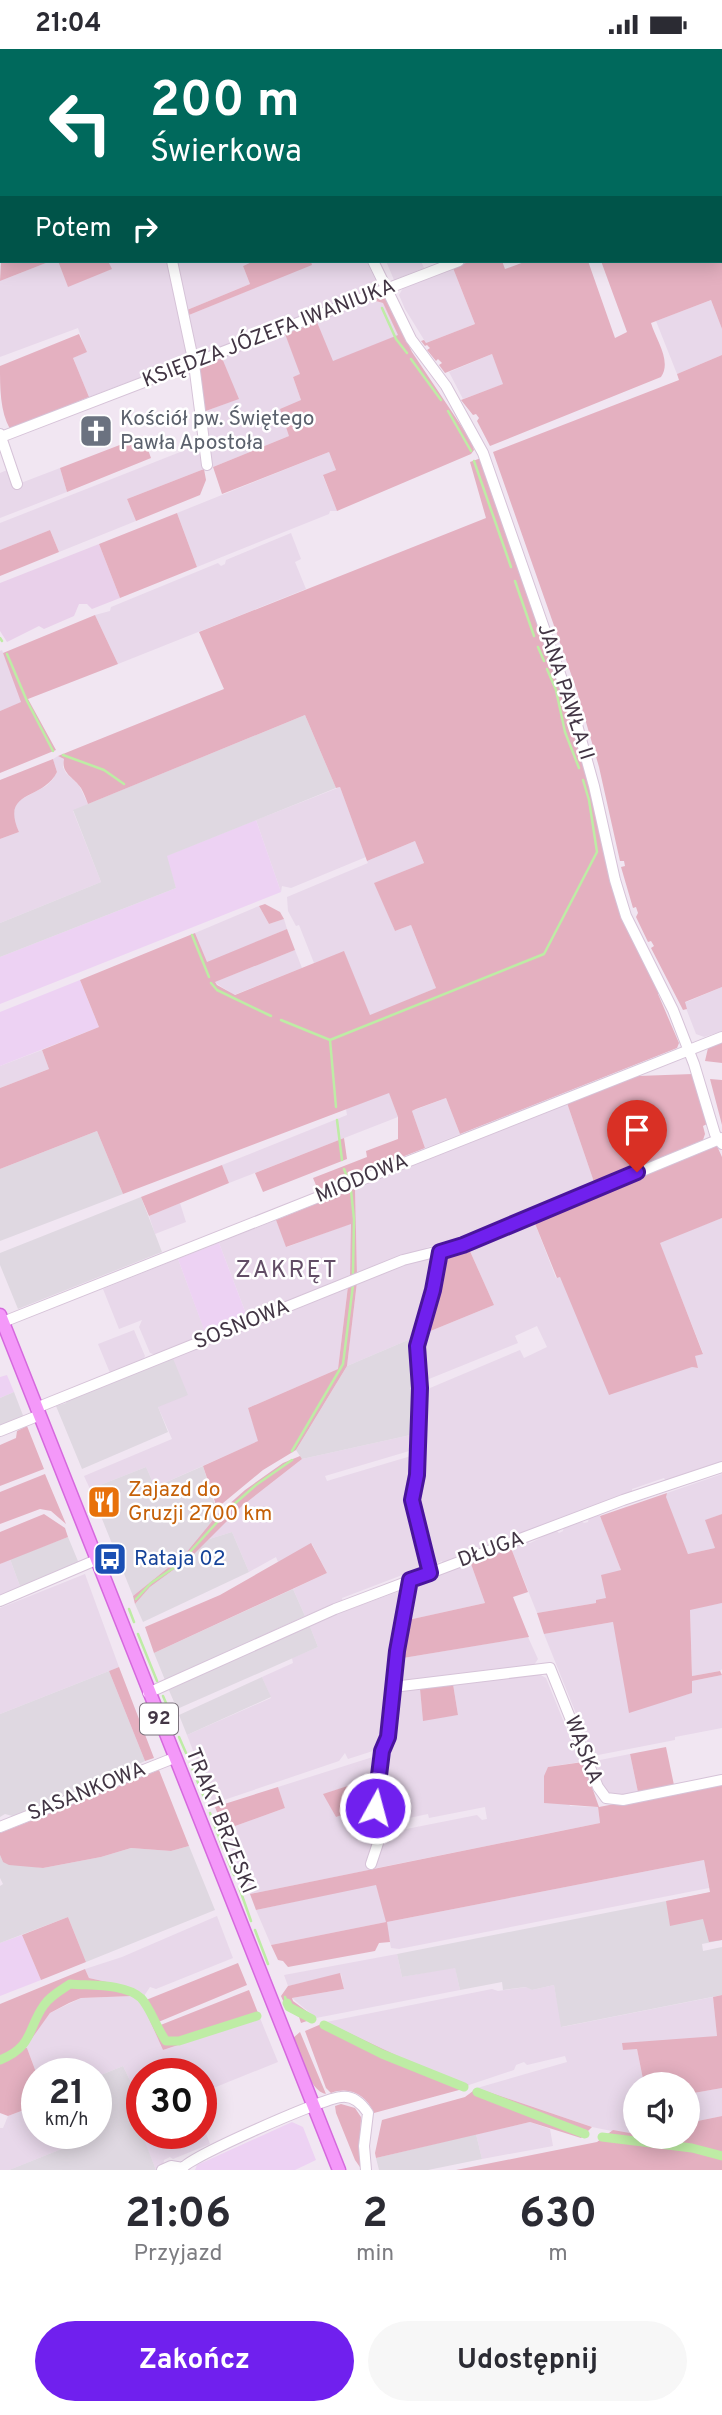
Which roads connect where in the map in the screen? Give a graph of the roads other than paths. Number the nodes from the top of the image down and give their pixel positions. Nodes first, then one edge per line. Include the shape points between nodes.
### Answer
1 (172, 263) edge
2 (374, 263) edge
3 (453, 263) edge
4 (386, 289) junction
5 (194, 364) junction
6 (1, 435) edge
7 (207, 465) dead end
8 (18, 484) dead end
9 (722, 1037) edge
10 (688, 1051) junction
11 (721, 1140) edge
12 (440, 1252) junction
13 (1, 1318) edge
14 (38, 1411) junction
15 (0, 1431) edge
16 (722, 1467) edge
17 (96, 1560) junction
18 (430, 1573) junction
19 (410, 1580) junction
20 (0, 1601) edge
21 (393, 1687) junction
22 (148, 1692) junction
23 (174, 1758) junction
24 (722, 1780) edge
25 (0, 1827) edge
26 (371, 1864) dead end
27 (313, 2107) junction
28 (182, 2169) edge
29 (162, 2170) edge
30 (339, 2170) edge
31 (366, 2170) edge

1 - 5 street
2 - 4 street, JANA PAWŁA II
3 - 4 street, KSIĘDZA JÓZEFA IWANIUKA
4 - 5 street, KSIĘDZA JÓZEFA IWANIUKA
4 - 10 street, JANA PAWŁA II via 411,339 446,386 483,453 571,703 626,916
5 - 6 street, KSIĘDZA JÓZEFA IWANIUKA
5 - 7 street
6 - 8 street
9 - 10 street, MIODOWA
10 - 11 street, JANA PAWŁA II via 711,1126
10 - 13 street, MIODOWA via 168,1258
11 - 12 street, SOSNOWA
12 - 14 street, SOSNOWA via 403,1261
12 - 18 street via 417,1346 420,1388 412,1500
13 - 14 main road, TRAKT BRZESKI / 92
14 - 15 street, SOSNOWA
14 - 17 main road, TRAKT BRZESKI / 92
16 - 18 street, DŁUGA
17 - 20 street
17 - 22 main road, TRAKT BRZESKI / 92
18 - 19 street, DŁUGA
19 - 21 street
19 - 22 street, DŁUGA via 283,1630
21 - 24 street, WĄSKA via 550,1668 597,1787 606,1798 623,1800
21 - 26 street via 376,1794 378,1843
22 - 23 main road, TRAKT BRZESKI / 92
23 - 25 street, SASANKOWA
23 - 27 main road, TRAKT BRZESKI / 92
27 - 28 street via 186,2163
27 - 30 main road, TRAKT BRZESKI / 92
27 - 31 street via 348,2097 365,2108
28 - 29 street via 171,2166

